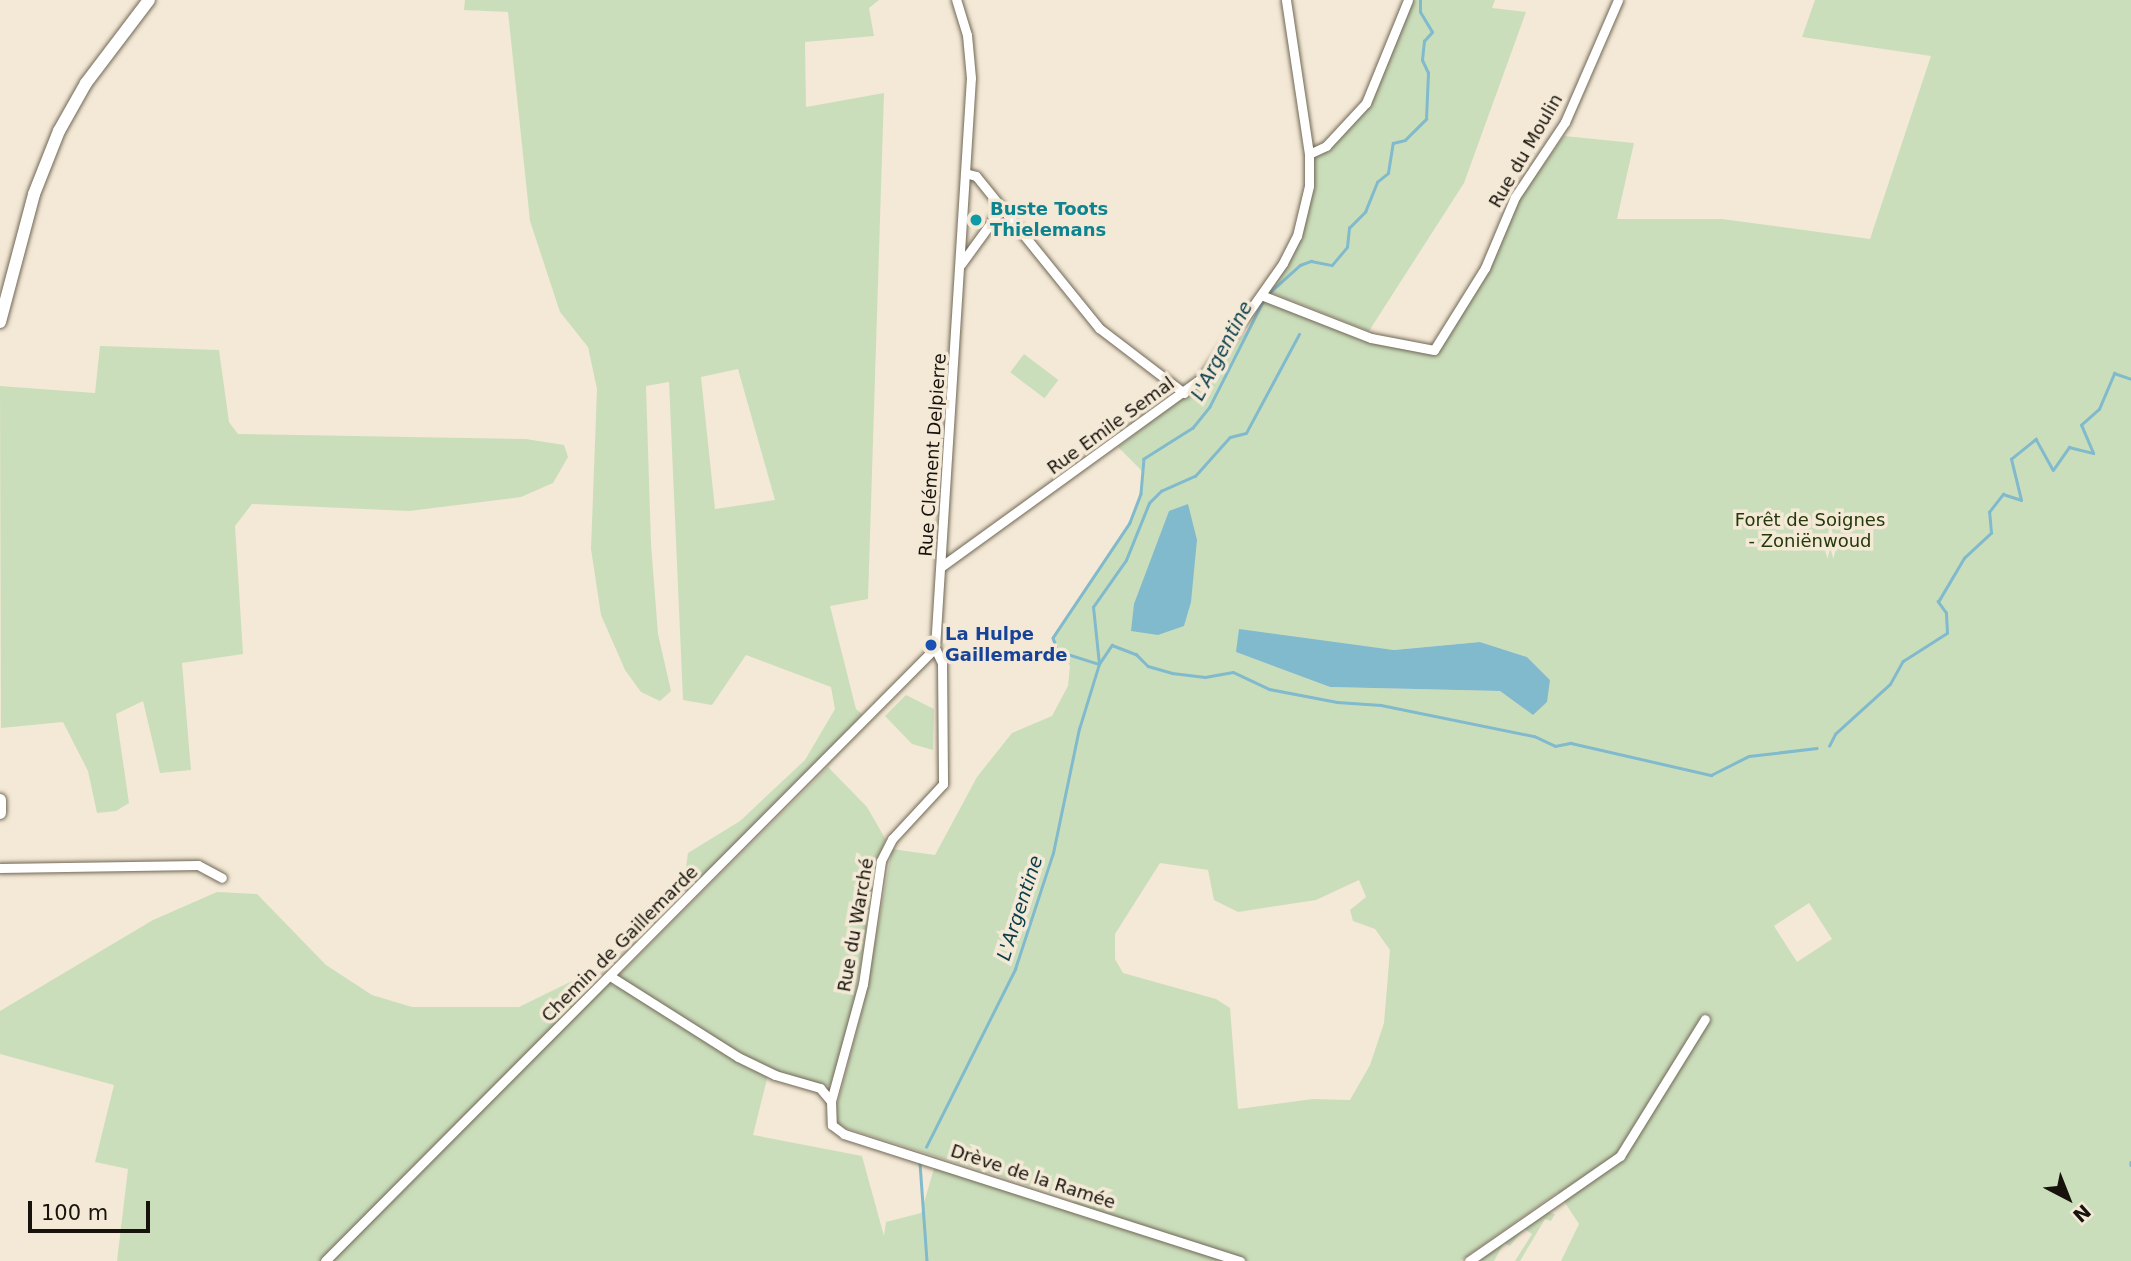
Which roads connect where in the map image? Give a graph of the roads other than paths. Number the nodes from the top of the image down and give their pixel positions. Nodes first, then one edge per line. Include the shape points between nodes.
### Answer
1 (149, 0) edge
2 (956, 0) edge
3 (1286, 0) edge
4 (1408, 0) edge
5 (1618, 0) edge
6 (1309, 155) junction
7 (965, 173) junction
8 (1001, 209) junction
9 (961, 264) junction
10 (1261, 295) junction
11 (0, 322) edge
12 (1184, 393) junction
13 (942, 566) junction
14 (935, 648) junction
15 (0, 800) edge
16 (0, 813) edge
17 (0, 868) edge
18 (222, 878) dead end
19 (610, 976) junction
20 (1705, 1019) dead end
21 (831, 1101) junction
22 (830, 1112) joint
23 (325, 1261) edge
24 (1240, 1261) edge
25 (1469, 1261) edge

1 - 11 main road via 86,83 59,131 34,194
2 - 7 street, Rue Clément Delpierre via 971,59
3 - 6 street, Rue Emile Semal
4 - 6 street via 1366,103 1326,146
5 - 10 street, Rue du Moulin via 1565,122 1515,197 1485,268 1434,350 1371,338
6 - 10 street, Rue Emile Semal via 1309,186 1297,236
7 - 8 street via 976,176
7 - 9 street, Rue Clément Delpierre
8 - 9 street
8 - 12 street via 1099,328
9 - 13 street, Rue Clément Delpierre
10 - 12 street, Rue Emile Semal via 1214,365
12 - 13 street, Rue Emile Semal
13 - 14 street, Rue Clément Delpierre
14 - 19 street, Chemin de Gaillemarde
14 - 21 street, Rue du Warché via 942,663 943,784 892,839 881,861 863,984
15 - 16 main road
17 - 18 street via 198,864
19 - 21 street via 738,1056 775,1075 820,1088
19 - 23 street, Chemin de Gaillemarde
20 - 25 street via 1620,1156
21 - 22 street, Rue du Warché
22 - 24 street, Drève de la Ramée via 836,1131 844,1134

